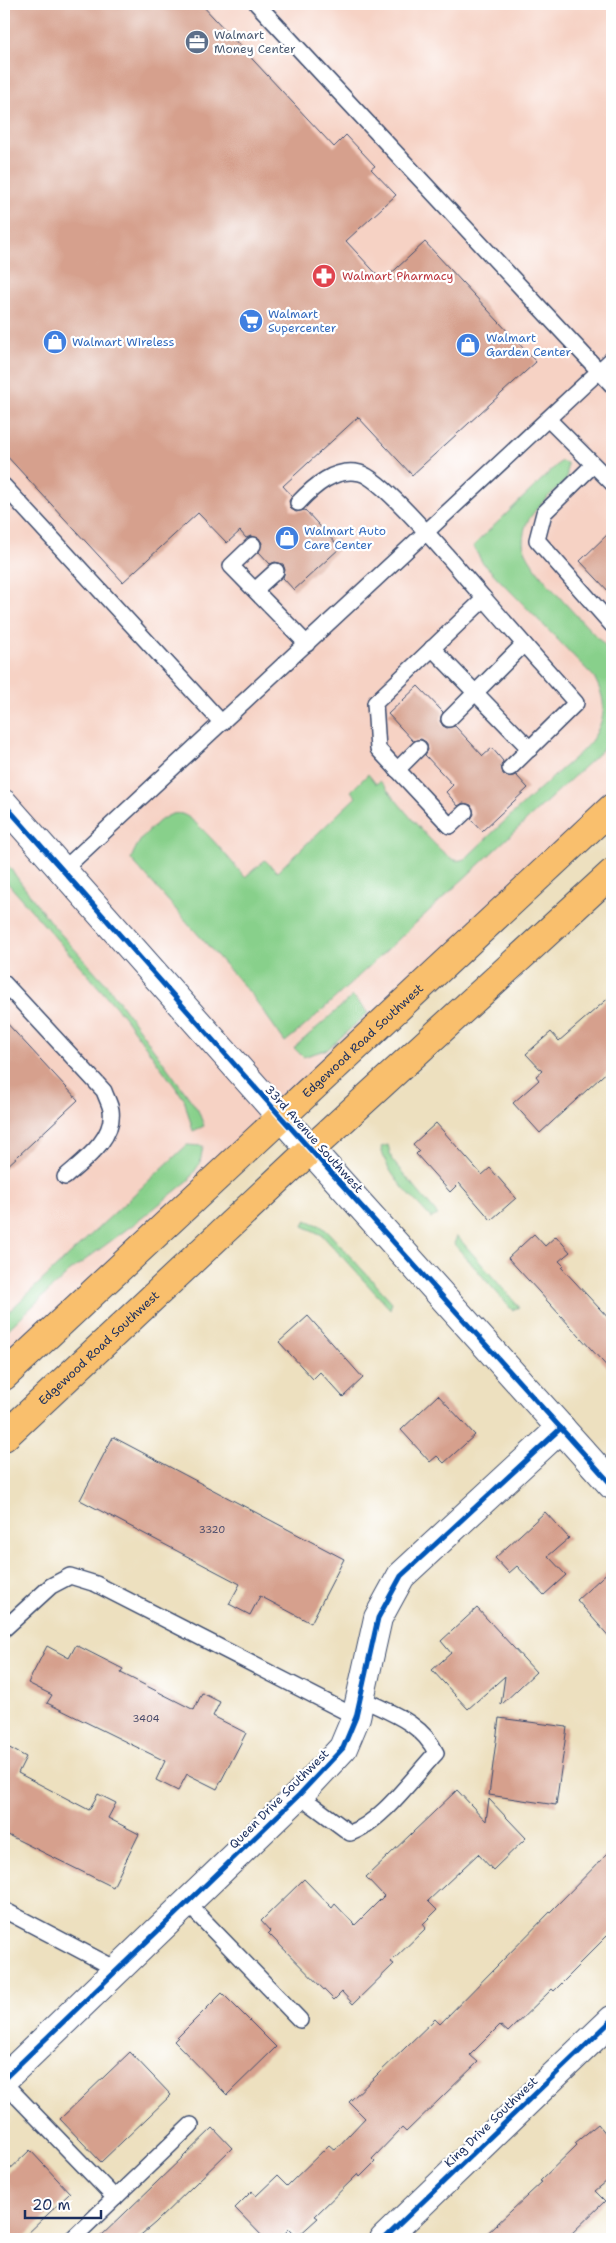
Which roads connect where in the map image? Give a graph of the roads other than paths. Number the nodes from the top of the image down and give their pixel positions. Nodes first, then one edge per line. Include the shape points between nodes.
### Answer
1 (257, 4) edge
2 (612, 359) edge
3 (599, 372) junction
4 (612, 385) edge
5 (548, 419) junction
6 (594, 465) junction
7 (612, 483) edge
8 (4, 486) edge
9 (298, 502) dead end
10 (426, 533) junction
11 (253, 545) dead end
12 (276, 570) dead end
13 (255, 590) junction
14 (484, 598) junction
15 (612, 625) edge
16 (307, 644) junction
17 (524, 644) junction
18 (432, 648) junction
19 (476, 693) junction
20 (449, 720) dead end
21 (222, 723) junction
22 (419, 748) dead end
23 (530, 749) junction
24 (510, 768) dead end
25 (397, 770) junction
26 (4, 804) edge
27 (612, 808) edge
28 (465, 812) dead end
29 (63, 870) junction
30 (612, 873) edge
31 (4, 983) edge
32 (282, 1118) junction
33 (310, 1150) junction
34 (66, 1177) dead end
35 (4, 1376) edge
36 (561, 1428) junction
37 (4, 1437) edge
38 (612, 1485) edge
39 (4, 1629) edge
40 (358, 1707) junction
41 (299, 1795) junction
42 (187, 1903) junction
43 (4, 1910) edge
44 (118, 1970) junction
45 (300, 2020) dead end
46 (612, 2020) edge
47 (4, 2079) edge
48 (4, 2083) edge
49 (191, 2125) dead end
50 (115, 2198) junction
51 (72, 2239) edge
52 (384, 2239) edge

1 - 3 lane
2 - 3 lane
3 - 4 lane
3 - 5 lane
5 - 6 lane
5 - 10 lane
6 - 7 lane
6 - 15 lane via 544,513 537,540
8 - 21 lane
9 - 10 lane via 314,486 332,477 346,471 362,473 376,480
10 - 14 lane
10 - 16 lane
11 - 13 lane via 231,566
12 - 13 lane
13 - 16 lane
14 - 17 lane
14 - 18 lane
16 - 21 lane
17 - 19 lane
17 - 23 lane via 576,703
18 - 19 lane
18 - 25 lane via 375,703 378,749
19 - 20 lane
19 - 23 lane
21 - 29 lane
22 - 25 lane
23 - 24 lane
25 - 28 lane via 450,826
26 - 29 street, 33rd Avenue Southwest
27 - 32 main road, Edgewood Road Southwest
29 - 32 street, 33rd Avenue Southwest
30 - 33 main road, Edgewood Road Southwest
31 - 34 lane via 104,1091 111,1111 108,1133
32 - 33 street, 33rd Avenue Southwest
32 - 35 main road, Edgewood Road Southwest
33 - 36 street, 33rd Avenue Southwest
33 - 37 main road, Edgewood Road Southwest
36 - 38 street, 33rd Avenue Southwest
36 - 40 street, Queen Drive Southwest via 401,1576 378,1618
39 - 40 lane via 51,1586 70,1576 96,1584
40 - 41 street, Queen Drive Southwest via 343,1748
40 - 41 lane via 412,1723 430,1740 436,1753 383,1811 360,1830 350,1832
41 - 42 street, Queen Drive Southwest
42 - 44 street, Queen Drive Southwest
42 - 45 lane
43 - 44 lane
44 - 47 street, Queen Drive Southwest
46 - 52 street, King Drive Southwest
48 - 50 lane
49 - 50 lane
50 - 51 lane

